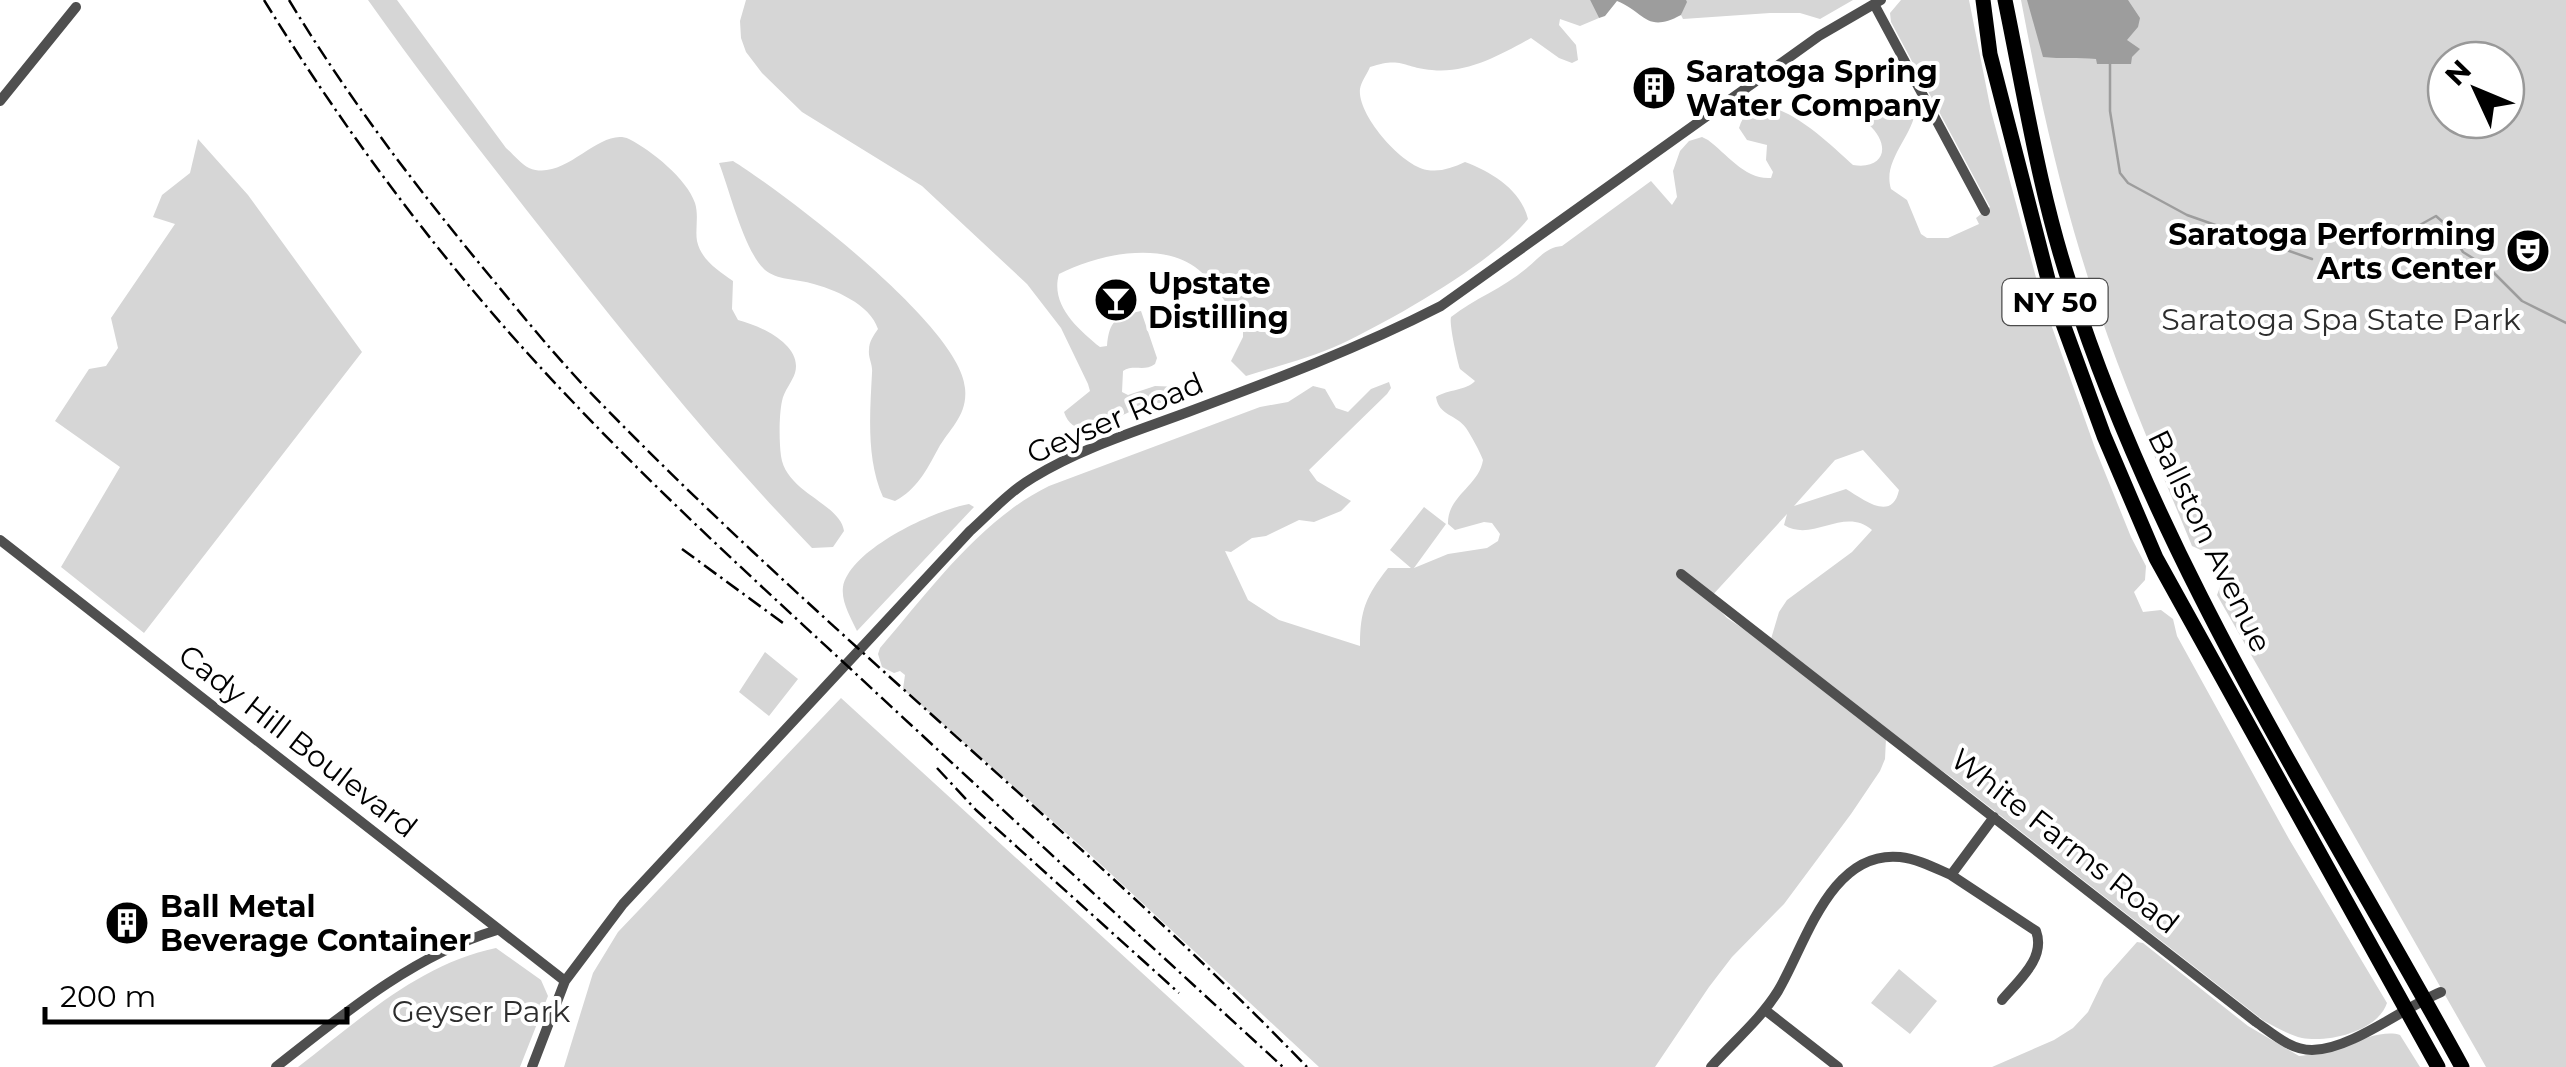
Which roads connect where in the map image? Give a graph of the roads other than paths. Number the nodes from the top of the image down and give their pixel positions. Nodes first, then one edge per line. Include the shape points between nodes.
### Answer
1 (1983, 0) edge
2 (2005, 0) edge
3 (1877, 2) edge
4 (76, 7) dead end
5 (0, 101) edge
6 (1985, 211) dead end
7 (0, 540) edge
8 (1681, 574) dead end
9 (1994, 817) junction
10 (1951, 875) junction
11 (497, 930) junction
12 (564, 982) junction
13 (2441, 992) dead end
14 (2425, 999) junction
15 (2002, 1000) dead end
16 (2405, 1009) junction
17 (1765, 1010) junction
18 (276, 1067) edge
19 (532, 1067) edge
20 (1711, 1067) edge
21 (1838, 1067) edge
22 (2438, 1067) edge
23 (2462, 1067) edge

1 - 16 highway, Ballston Avenue / NY 50 via 2034,230 2111,453 2156,558
2 - 14 highway, Ballston Avenue / NY 50 via 2071,289 2143,474 2236,663
3 - 6 street
3 - 12 street, Geyser Road via 1819,36 1440,306 1029,480 970,531 643,882
4 - 5 street
7 - 11 street, Cady Hill Boulevard
8 - 9 street, White Farms Road
9 - 10 street
9 - 16 street, White Farms Road via 2289,1044 2312,1050 2343,1043
10 - 15 street via 2036,931 2036,958
10 - 17 street via 1898,857 1857,866 1832,891
11 - 12 street, Cady Hill Boulevard
11 - 18 street via 402,975
12 - 19 street, Geyser Road
13 - 14 street, White Farms Road
14 - 16 street, White Farms Road
14 - 23 highway, Ballston Avenue / NY 50
16 - 22 highway, Ballston Avenue / NY 50
17 - 20 street
17 - 21 street

